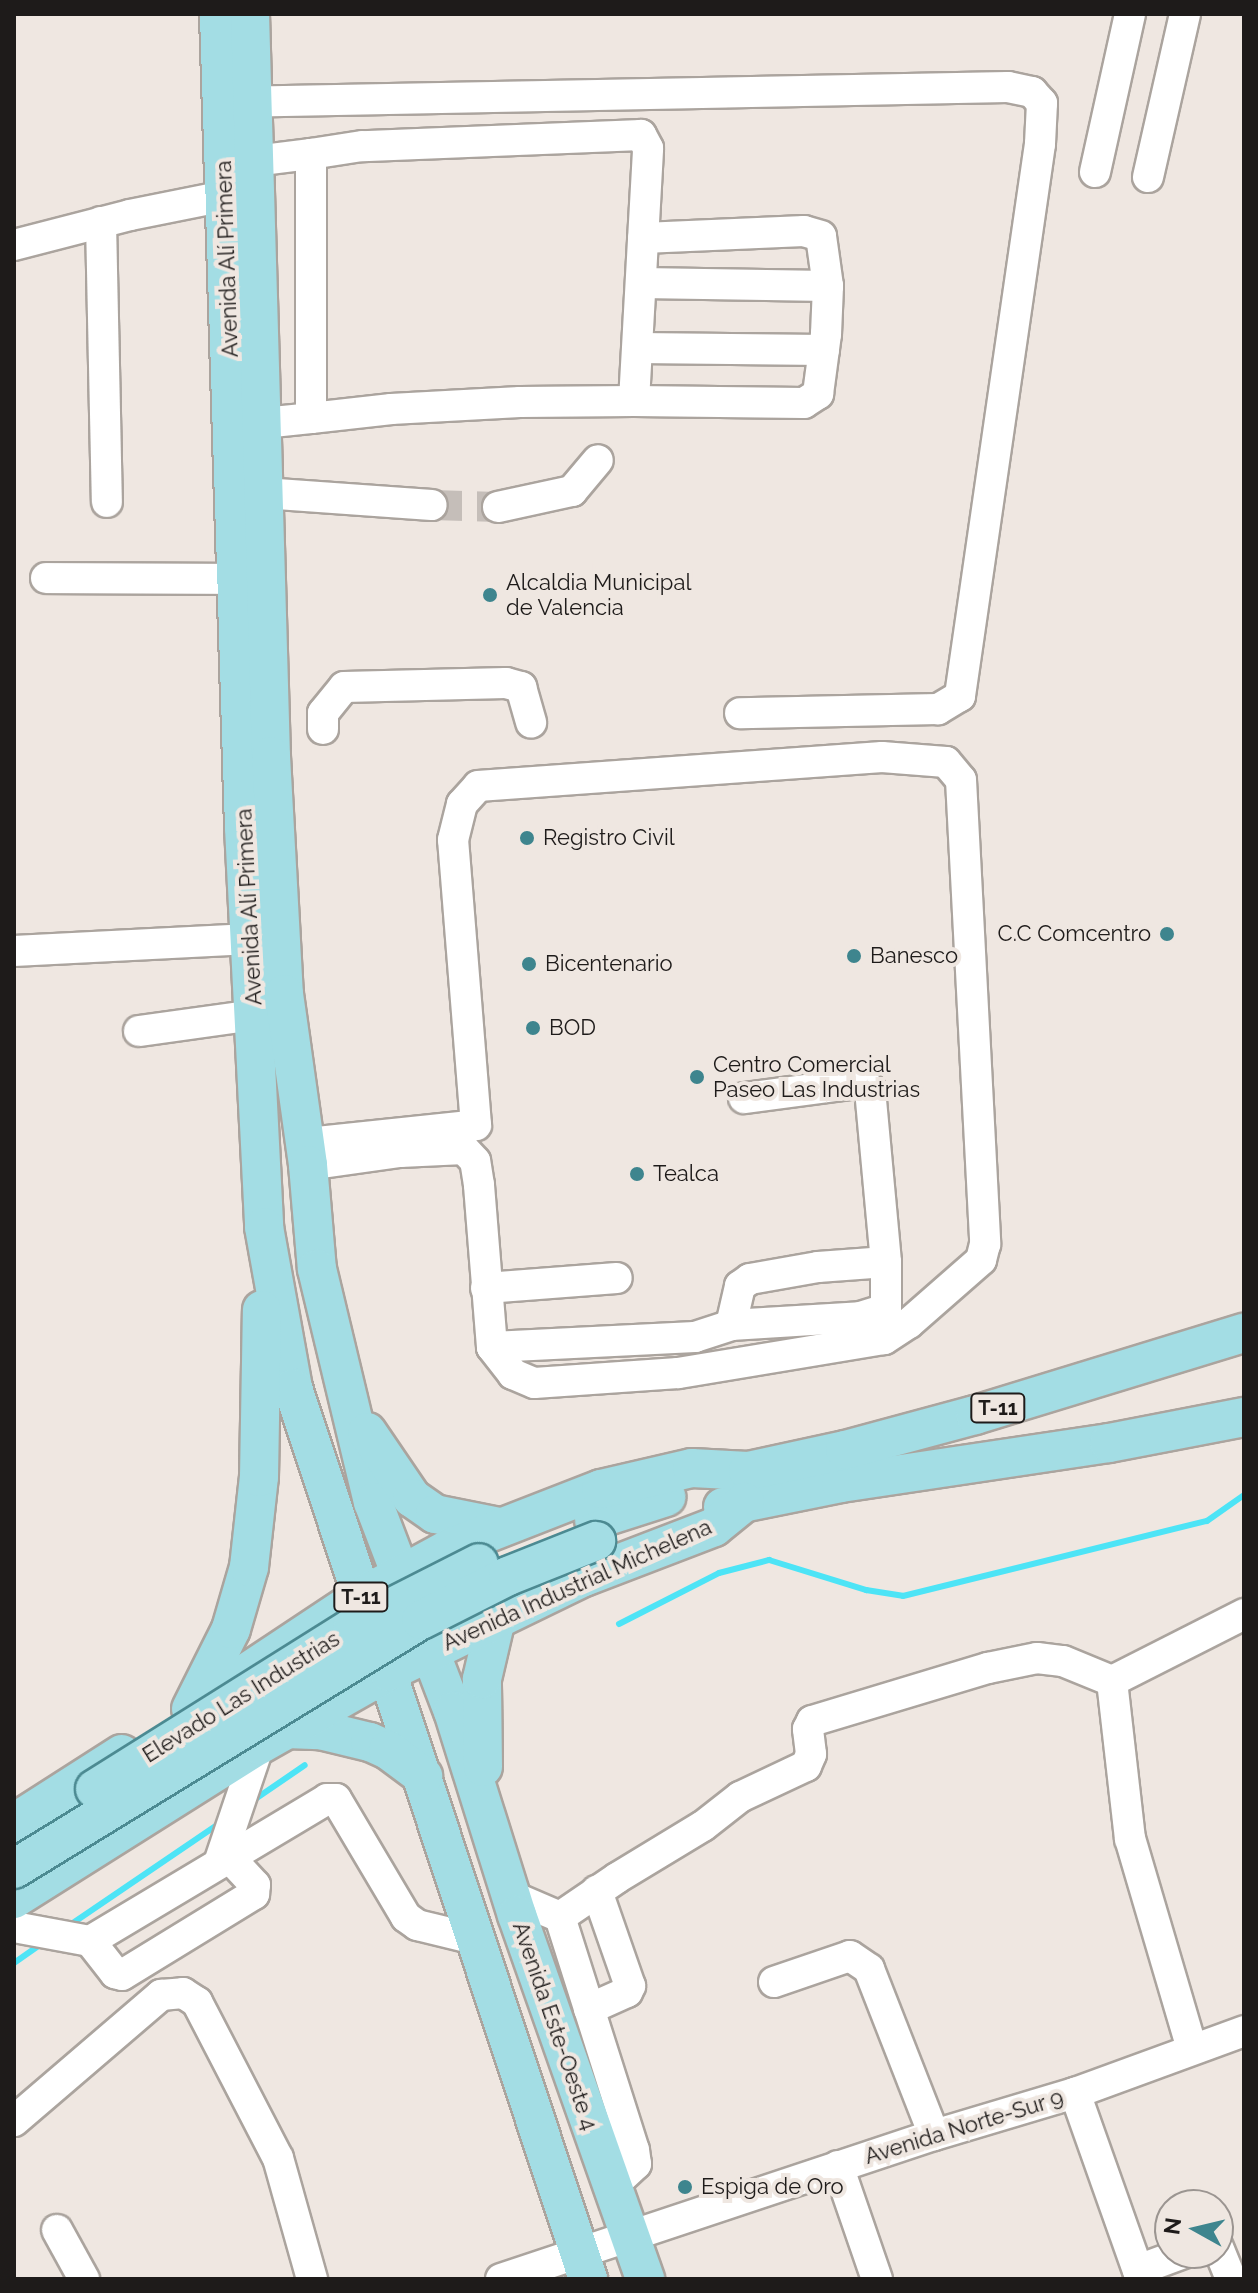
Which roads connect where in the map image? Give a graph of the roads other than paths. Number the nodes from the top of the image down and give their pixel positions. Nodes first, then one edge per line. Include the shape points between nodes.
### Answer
1 (219, 14) edge
2 (250, 14) edge
3 (1130, 14) edge
4 (1185, 14) edge
5 (237, 102) junction
6 (311, 154) junction
7 (1095, 172) dead end
8 (1148, 177) dead end
9 (244, 182) junction
10 (101, 222) junction
11 (643, 238) junction
12 (14, 245) edge
13 (642, 283) junction
14 (828, 286) junction
15 (638, 348) junction
16 (824, 350) junction
17 (634, 401) junction
18 (311, 418) junction
19 (248, 424) junction
20 (598, 460) dead end
21 (263, 493) junction
22 (107, 502) dead end
23 (432, 505) tunnel mouth
24 (498, 507) tunnel mouth
25 (46, 578) dead end
26 (238, 579) junction
27 (740, 713) dead end
28 (531, 723) dead end
29 (323, 729) dead end
30 (250, 939) junction
31 (14, 951) edge
32 (254, 1026) junction
33 (139, 1031) dead end
34 (744, 1098) dead end
35 (476, 1125) junction
36 (307, 1154) junction
37 (481, 1207) junction
38 (264, 1227) junction
39 (886, 1262) junction
40 (617, 1278) dead end
41 (486, 1288) junction
42 (731, 1325) junction
43 (1244, 1333) edge
44 (492, 1347) junction
45 (344, 1392) junction
46 (1244, 1417) edge
47 (747, 1486) junction
48 (499, 1527) junction
49 (595, 1530) junction
50 (400, 1576) junction
51 (362, 1596) junction
52 (1244, 1614) edge
53 (496, 1619) junction
54 (430, 1650) junction
55 (388, 1672) junction
56 (1112, 1681) junction
57 (191, 1709) junction
58 (272, 1737) junction
59 (125, 1752) junction
60 (423, 1776) junction
61 (478, 1788) junction
62 (14, 1801) edge
63 (14, 1823) edge
64 (14, 1842) edge
65 (224, 1858) junction
66 (14, 1869) edge
67 (597, 1891) junction
68 (511, 1896) junction
69 (560, 1917) junction
70 (17, 1918) edge
71 (80, 1939) junction
72 (475, 1939) junction
73 (774, 1982) dead end
74 (589, 2009) junction
75 (1244, 2031) edge
76 (1192, 2049) junction
77 (1075, 2093) junction
78 (14, 2121) edge
79 (934, 2135) junction
80 (838, 2166) junction
81 (610, 2188) junction
82 (57, 2230) dead end
83 (628, 2237) junction
84 (584, 2267) edge
85 (1139, 2274) edge
86 (84, 2279) edge
87 (312, 2279) edge
88 (501, 2279) edge
89 (645, 2279) edge
90 (877, 2279) edge

1 - 5 main road, Avenida Alí Primera
2 - 5 main road, Avenida Alí Primera
3 - 7 street
4 - 8 street
5 - 9 main road, Avenida Alí Primera
5 - 27 street via 1008,87 1032,92 1042,103 960,696 938,709
6 - 9 street
6 - 11 street via 362,146 641,135 648,148
6 - 18 street
9 - 10 street
9 - 19 main road, Avenida Alí Primera
10 - 12 street
10 - 22 street
11 - 13 street
11 - 14 street via 804,231 821,236
13 - 14 street
13 - 15 street
14 - 16 street
15 - 16 street
15 - 17 street
16 - 17 street via 818,394 804,403
17 - 18 street via 520,402
18 - 19 street
19 - 21 main road, Avenida Alí Primera
19 - 26 main road, Avenida Alí Primera
20 - 24 street via 572,491
21 - 23 street
21 - 36 main road, Avenida Alí Primera via 284,994
25 - 26 street
26 - 30 main road, Avenida Alí Primera
28 - 29 street via 521,687 506,683 344,687 323,713
30 - 31 street
30 - 32 main road, Avenida Alí Primera
32 - 33 street
32 - 36 main road via 273,1064 297,1153
32 - 38 main road, Avenida Alí Primera
34 - 39 street via 857,1083 870,1089
35 - 36 street
35 - 37 street via 490,1137 495,1161 493,1184
35 - 44 street via 453,840 462,804 478,786 882,757 946,762 961,780 985,1244 981,1260 909,1323 860,1346 678,1373 534,1383 513,1374
36 - 37 street via 464,1149 475,1161
36 - 45 main road, Avenida Alí Primera via 317,1269
37 - 41 street
38 - 51 main road, Avenida Alí Primera via 293,1388
38 - 57 main road via 259,1477 249,1567 231,1629
39 - 42 street via 750,1279 740,1286
39 - 42 street via 886,1309 860,1317
40 - 41 street
41 - 44 street
42 - 44 street via 695,1337
43 - 47 main road, Avenida Industrial Michelena / T-11
45 - 48 main road via 386,1465 412,1498 435,1514
45 - 50 main road, Avenida Alí Primera via 373,1502
46 - 47 main road, Avenida Industrial Michelena / T-11 via 841,1483
47 - 48 main road, Avenida Industrial Michelena / T-11 via 692,1468 601,1489
47 - 49 main road, Elevado Las Industrias / T-11
47 - 53 main road, Avenida Industrial Michelena / T-11 via 714,1527 584,1577
48 - 50 main road, Avenida Industrial Michelena / T-11
49 - 64 main road, Elevado Las Industrias / T-11, bridge via 504,1552 377,1613
49 - 66 main road, Elevado Las Industrias / T-11, bridge via 421,1620
50 - 51 main road, Avenida Industrial Michelena / T-11
50 - 54 main road, Avenida Alí Primera
51 - 55 main road, Avenida Alí Primera
51 - 57 main road, Avenida Industrial Michelena / T-11
52 - 56 street
53 - 54 main road, Avenida Industrial Michelena / T-11
53 - 61 main road via 482,1679
54 - 55 main road, Avenida Industrial Michelena / T-11
54 - 61 main road, Avenida Alí Primera
55 - 58 main road, Avenida Industrial Michelena / T-11
55 - 60 main road, Avenida Alí Primera
56 - 67 street via 1063,1661 1037,1658 812,1721 806,1766 740,1797
56 - 76 street via 1130,1839
57 - 59 main road, Avenida Industrial Michelena / T-11
58 - 60 main road via 320,1730 360,1739 388,1750
58 - 65 street
58 - 70 main road, Avenida Industrial Michelena / T-11
59 - 62 street, Avenida Industrial Michelena via 65,1772
59 - 63 main road, Avenida Industrial Michelena / T-11
60 - 72 main road, Avenida Alí Primera
61 - 68 main road, Avenida Este-Oeste 4
65 - 71 street
65 - 71 street via 255,1885 254,1894 122,1975
65 - 72 street via 327,1799 336,1799 406,1917 417,1925
67 - 69 street
67 - 74 street via 630,1986
68 - 69 street
68 - 81 main road, Avenida Este-Oeste 4
69 - 74 street
70 - 71 street
72 - 84 main road, Avenida Alí Primera
73 - 79 street via 850,1956 869,1969
74 - 81 street via 636,2164
75 - 76 street, Avenida Norte-Sur 9
76 - 77 street, Avenida Norte-Sur 9
77 - 79 street, Avenida Norte-Sur 9
77 - 85 street
78 - 87 street via 161,1995 183,1993 197,2002 278,2158
79 - 80 street, Avenida Norte-Sur 9
80 - 83 street, Avenida Norte-Sur 9
80 - 90 street
81 - 83 main road, Avenida Este-Oeste 4
82 - 86 street
83 - 84 street, Avenida Norte-Sur 9
83 - 89 main road, Avenida Este-Oeste 4
84 - 88 street, Avenida Norte-Sur 9

